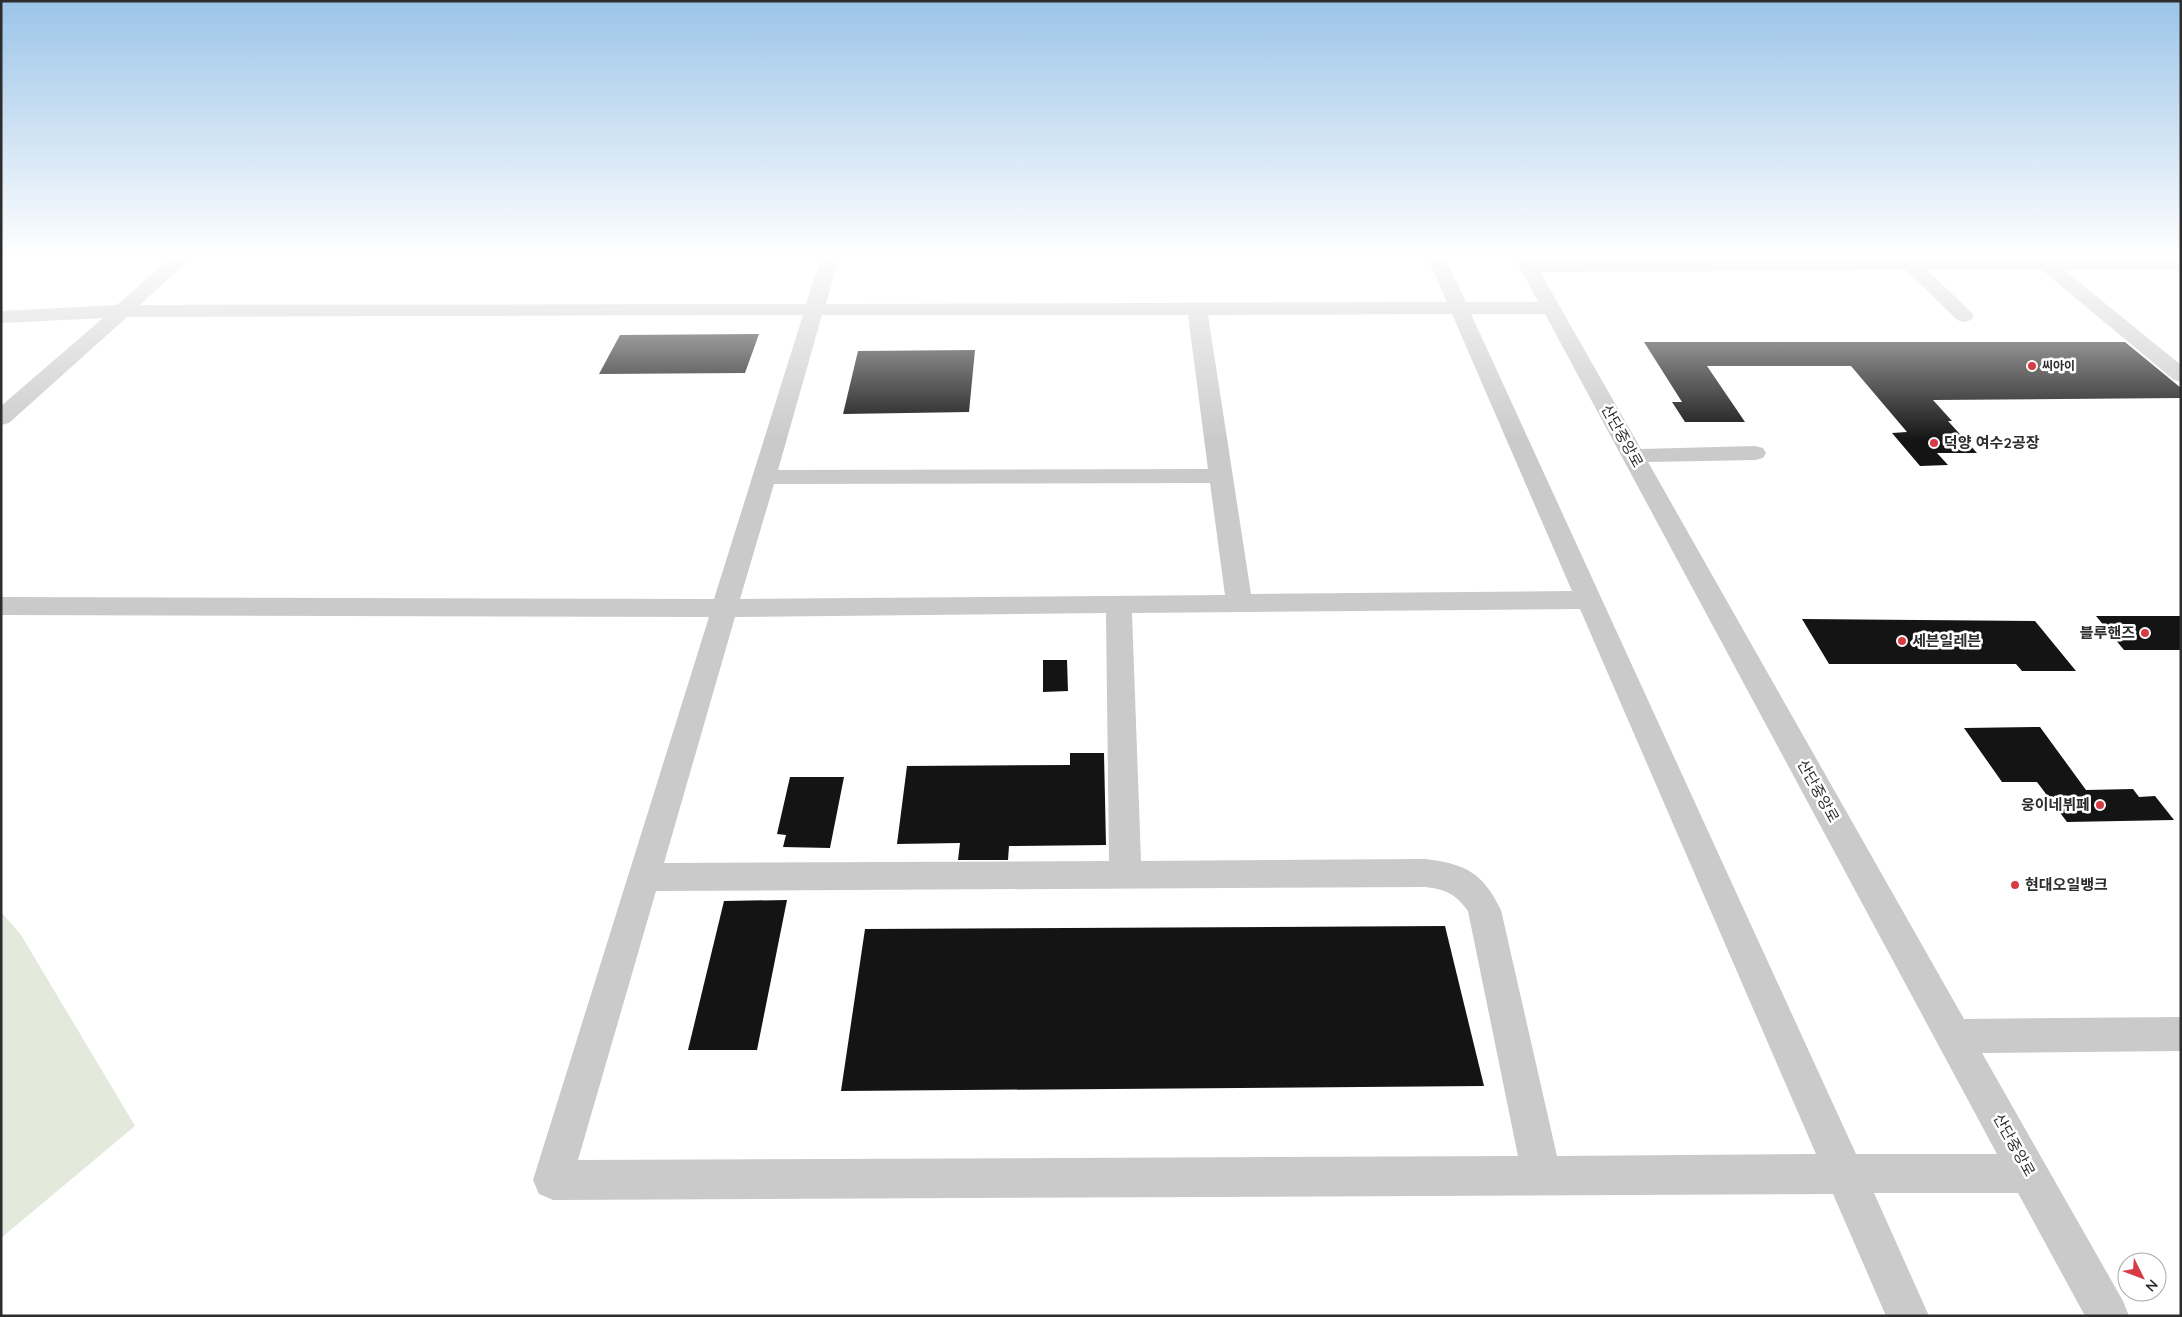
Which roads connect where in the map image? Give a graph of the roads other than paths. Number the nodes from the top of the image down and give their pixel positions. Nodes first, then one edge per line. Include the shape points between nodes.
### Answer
1 (113, 318) edge
2 (811, 318) edge
3 (1198, 318) edge
4 (1464, 318) edge
5 (1557, 318) edge
6 (2112, 318) edge
7 (2181, 376) edge
8 (1, 418) edge
9 (1756, 453) dead end
10 (1633, 456) junction
11 (1221, 476) junction
12 (763, 478) junction
13 (1589, 600) junction
14 (1239, 603) junction
15 (1119, 604) junction
16 (1, 606) edge
17 (725, 608) junction
18 (1125, 874) junction
19 (644, 877) junction
20 (2181, 1034) edge
21 (1954, 1036) junction
22 (2029, 1173) junction
23 (1845, 1174) junction
24 (1542, 1176) junction
25 (1908, 1316) edge
26 (2108, 1316) edge

1 - 8 street
2 - 12 street
3 - 11 street
4 - 13 street
5 - 10 street, 산단중앙로
6 - 7 street
9 - 10 street
10 - 21 street, 산단중앙로
11 - 12 street
11 - 14 street
12 - 17 street
13 - 14 street
13 - 23 street
14 - 15 street
15 - 17 street
15 - 18 street
16 - 17 street
17 - 19 street
18 - 19 street
18 - 24 street via 1425,873 1450,877 1470,888 1484,910
19 - 24 street via 553,1180
20 - 21 street
21 - 22 street, 산단중앙로
22 - 23 street
22 - 26 street, 산단중앙로
23 - 24 street
23 - 25 street

